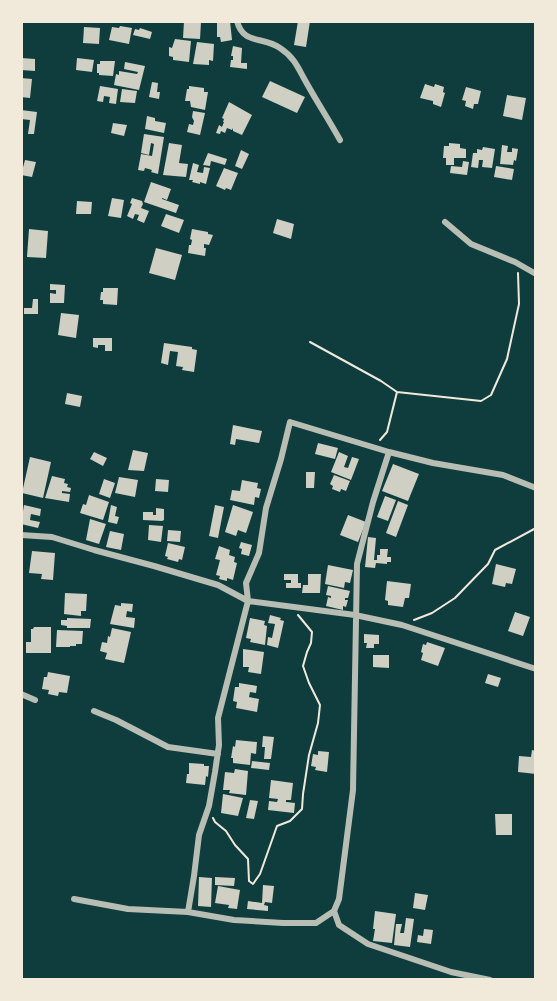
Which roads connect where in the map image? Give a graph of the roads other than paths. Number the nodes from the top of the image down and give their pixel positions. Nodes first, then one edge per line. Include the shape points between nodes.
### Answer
1 (237, 21) edge
2 (340, 139) dead end
3 (445, 222) dead end
4 (536, 274) edge
5 (389, 452) junction
6 (536, 488) edge
7 (21, 535) edge
8 (248, 601) junction
9 (355, 615) junction
10 (536, 669) edge
11 (21, 694) edge
12 (34, 700) dead end
13 (94, 711) dead end
14 (218, 754) junction
15 (74, 899) dead end
16 (334, 911) junction
17 (188, 912) junction
18 (490, 980) edge

1 - 2 street via 239,31 248,38 267,41 294,59
3 - 4 street via 471,244
5 - 6 street via 503,475
5 - 8 street via 290,422 266,508 259,553 246,583
5 - 9 street via 357,564
7 - 8 street via 52,537 154,566 218,585
8 - 9 street
8 - 14 street via 218,718
9 - 10 street via 401,625
9 - 16 street via 353,790
11 - 12 street
13 - 14 street via 168,747
14 - 17 street via 199,835
15 - 17 street
16 - 17 street via 316,923 233,920
16 - 18 street via 339,925 368,944

